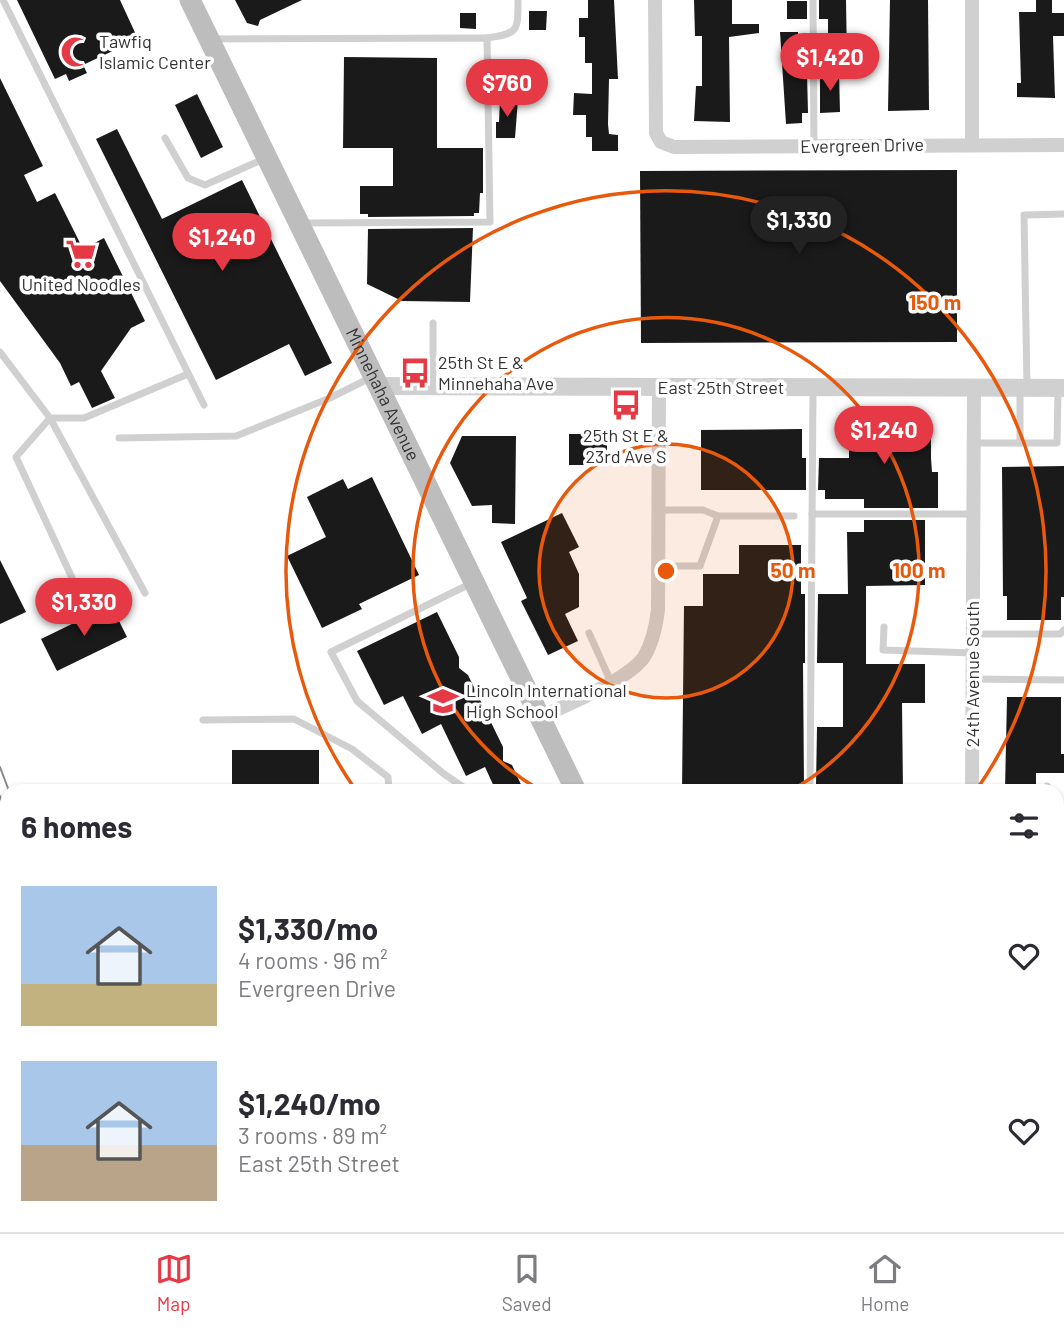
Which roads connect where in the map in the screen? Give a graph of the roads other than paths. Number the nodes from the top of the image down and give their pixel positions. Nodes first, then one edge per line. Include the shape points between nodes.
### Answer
1 (3, 0) edge
2 (190, 0) edge
3 (518, 0) edge
4 (655, 0) edge
5 (813, 0) edge
6 (972, 0) edge
7 (487, 38) junction
8 (208, 39) junction
9 (164, 138) dead end
10 (972, 145) junction
11 (1064, 145) edge
12 (814, 147) junction
13 (267, 158) junction
14 (1064, 215) edge
15 (299, 223) junction
16 (433, 323) dead end
17 (0, 352) edge
18 (188, 374) junction
19 (375, 382) junction
20 (433, 387) junction
21 (659, 387) junction
22 (813, 388) junction
23 (974, 388) junction
24 (1024, 388) junction
25 (1061, 388) edge
26 (204, 405) dead end
27 (50, 418) junction
28 (119, 438) dead end
29 (974, 443) junction
30 (1020, 443) junction
31 (658, 510) junction
32 (812, 514) junction
33 (974, 514) junction
34 (718, 516) junction
35 (794, 516) dead end
36 (658, 566) junction
37 (473, 583) junction
38 (145, 593) dead end
39 (86, 608) dead end
40 (884, 627) dead end
41 (1064, 630) edge
42 (589, 633) dead end
43 (973, 634) junction
44 (973, 653) junction
45 (972, 679) junction
46 (1064, 680) edge
47 (611, 682) junction
48 (539, 718) junction
49 (203, 720) dead end
50 (388, 784) edge
51 (459, 784) edge
52 (572, 784) edge
53 (810, 784) edge
54 (972, 784) edge

1 - 18 lane
2 - 8 main road, Minnehaha Avenue
3 - 7 lane via 515,31
4 - 12 street, Evergreen Drive via 656,133 661,142 674,147
5 - 12 lane
6 - 10 street
7 - 8 lane
7 - 15 lane via 490,222
8 - 13 main road, Minnehaha Avenue
9 - 13 lane via 188,178 205,185
10 - 11 street, Evergreen Drive
10 - 12 street, Evergreen Drive
13 - 15 main road, Minnehaha Avenue
14 - 24 lane via 1024,215
15 - 19 main road, Minnehaha Avenue
16 - 20 lane
17 - 27 lane
18 - 26 lane
18 - 27 lane via 84,418
19 - 20 street, East 25th Street
19 - 28 lane via 236,436
19 - 37 main road, Minnehaha Avenue
20 - 21 street, East 25th Street
21 - 22 street, East 25th Street
21 - 31 street
22 - 23 street, East 25th Street
22 - 32 lane
23 - 24 street, East 25th Street
23 - 29 street, 24th Avenue South
24 - 25 street, East 25th Street
24 - 30 lane
25 - 30 lane via 1057,443
27 - 38 lane
27 - 39 lane via 16,457
29 - 30 lane
29 - 33 street, 24th Avenue South
31 - 34 lane via 703,510
31 - 36 street
32 - 33 lane
32 - 53 lane
33 - 43 street, 24th Avenue South
34 - 35 lane
34 - 36 lane via 699,566
36 - 47 street via 653,640 643,659
37 - 48 main road, Minnehaha Avenue
37 - 51 lane via 331,652 357,701
40 - 44 lane via 883,650
41 - 43 lane via 1060,634
42 - 47 lane
43 - 44 street, 24th Avenue South
44 - 45 street, 24th Avenue South
45 - 46 lane
45 - 54 street, 24th Avenue South
47 - 48 street
48 - 52 main road, Minnehaha Avenue
49 - 50 lane via 294,719 352,749 388,777

